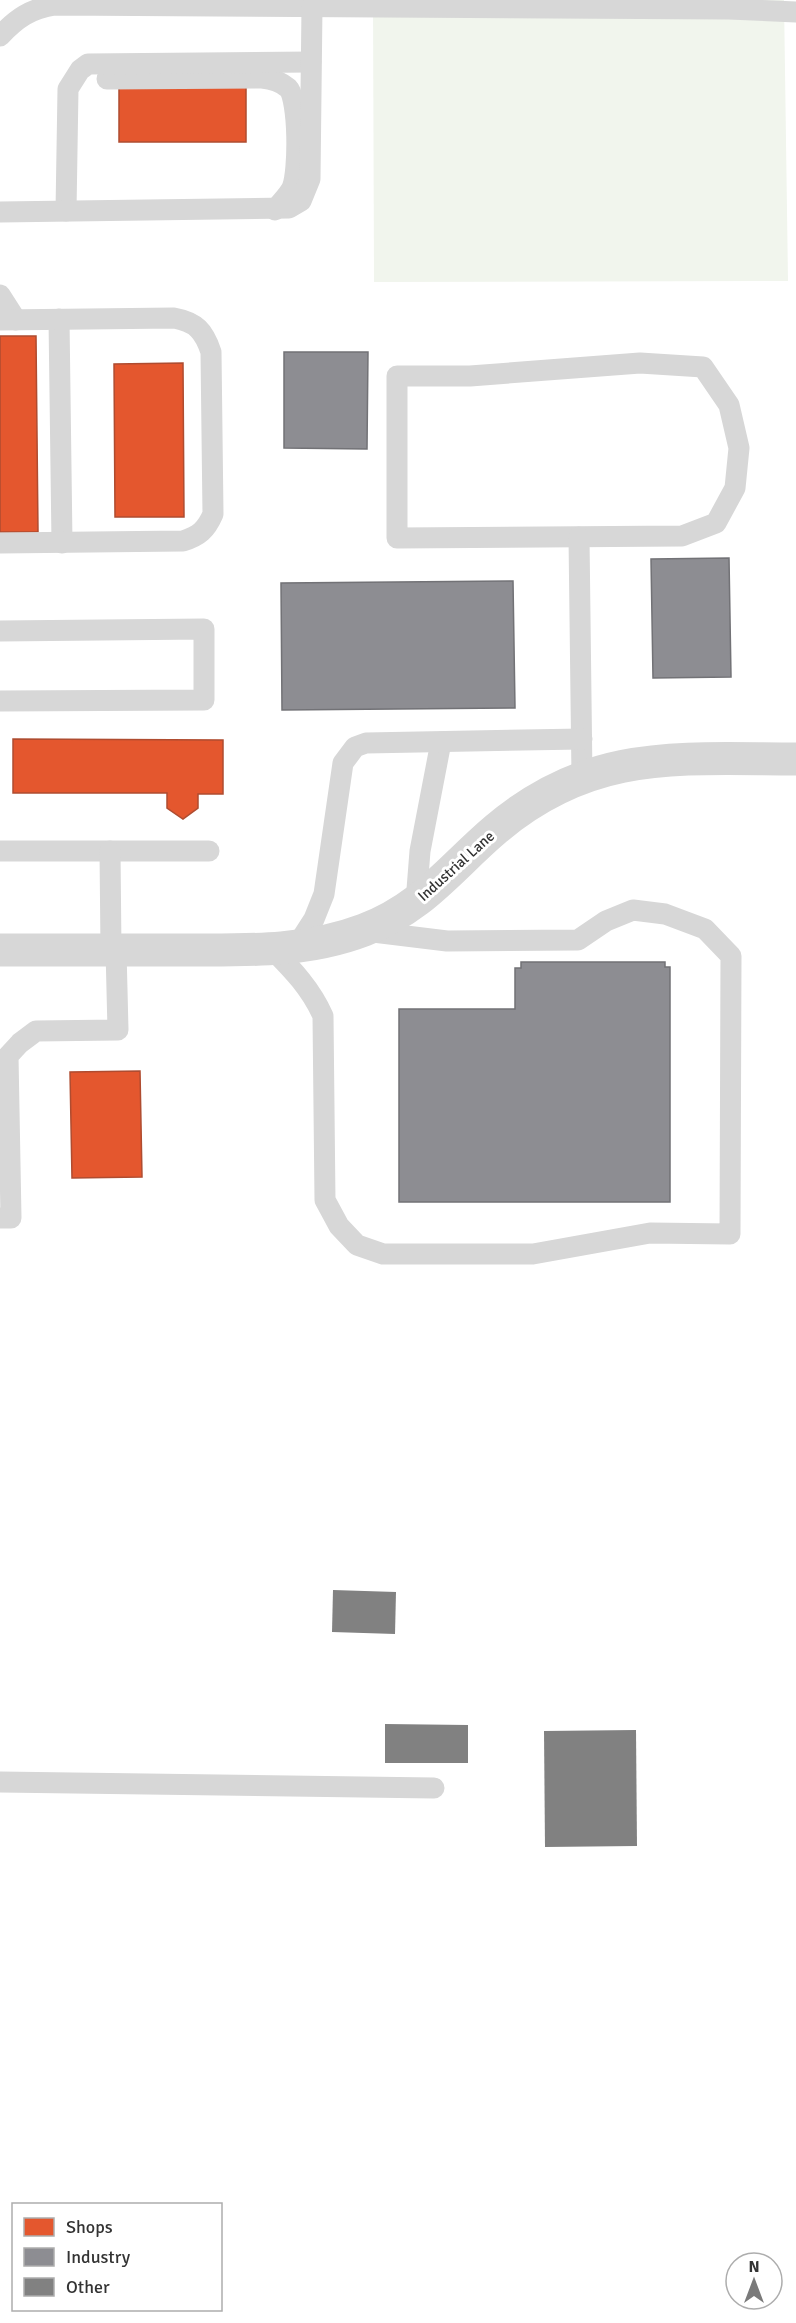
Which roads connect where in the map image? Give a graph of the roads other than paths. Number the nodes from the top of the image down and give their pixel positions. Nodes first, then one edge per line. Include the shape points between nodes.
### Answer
1 (312, 7) junction
2 (796, 12) edge
3 (0, 36) edge
4 (311, 62) junction
5 (73, 79) junction
6 (66, 211) junction
7 (274, 211) junction
8 (0, 212) edge
9 (0, 295) edge
10 (59, 319) junction
11 (8, 320) edge
12 (579, 537) junction
13 (0, 543) edge
14 (62, 543) junction
15 (0, 631) edge
16 (0, 701) edge
17 (582, 740) junction
18 (441, 742) junction
19 (796, 759) edge
20 (582, 777) junction
21 (0, 851) edge
22 (110, 851) junction
23 (209, 851) dead end
24 (416, 902) junction
25 (362, 931) junction
26 (284, 948) junction
27 (0, 950) edge
28 (114, 950) junction
29 (0, 1218) edge
30 (0, 1782) edge
31 (434, 1788) dead end

1 - 2 lane
1 - 3 lane via 55,5 34,9 16,19
1 - 4 lane
4 - 5 lane via 88,64
4 - 7 lane via 310,179 301,201
5 - 6 lane via 66,106
5 - 7 lane via 277,80 289,89 295,102 296,171 292,188
6 - 7 lane
6 - 8 lane
9 - 11 lane
10 - 11 lane
10 - 14 lane
10 - 14 lane via 192,321 206,335 211,352 213,514 207,527 198,536 183,541
12 - 12 lane via 397,538 397,376 470,376 640,363 704,367 729,405 739,448 735,488 716,523 682,536
12 - 17 lane
13 - 14 lane
15 - 16 lane via 204,629 204,700
17 - 18 lane
17 - 20 lane
18 - 24 lane via 420,851
18 - 26 lane via 366,743 355,747 343,762 324,894 314,919
19 - 20 street, Industrial Lane via 679,759 619,765
20 - 24 street, Industrial Lane via 525,805
21 - 22 lane
22 - 23 lane
22 - 28 lane
24 - 25 street, Industrial Lane via 387,921
25 - 26 street, Industrial Lane
25 - 26 lane via 447,941 578,940 606,921 633,910 665,914 705,929 732,956 730,1233 650,1233 533,1254 383,1254 357,1245 339,1226 325,1200 323,1016
26 - 28 street, Industrial Lane
27 - 28 street, Industrial Lane
28 - 29 lane via 118,1030 36,1031 8,1056 11,1218
30 - 31 lane

